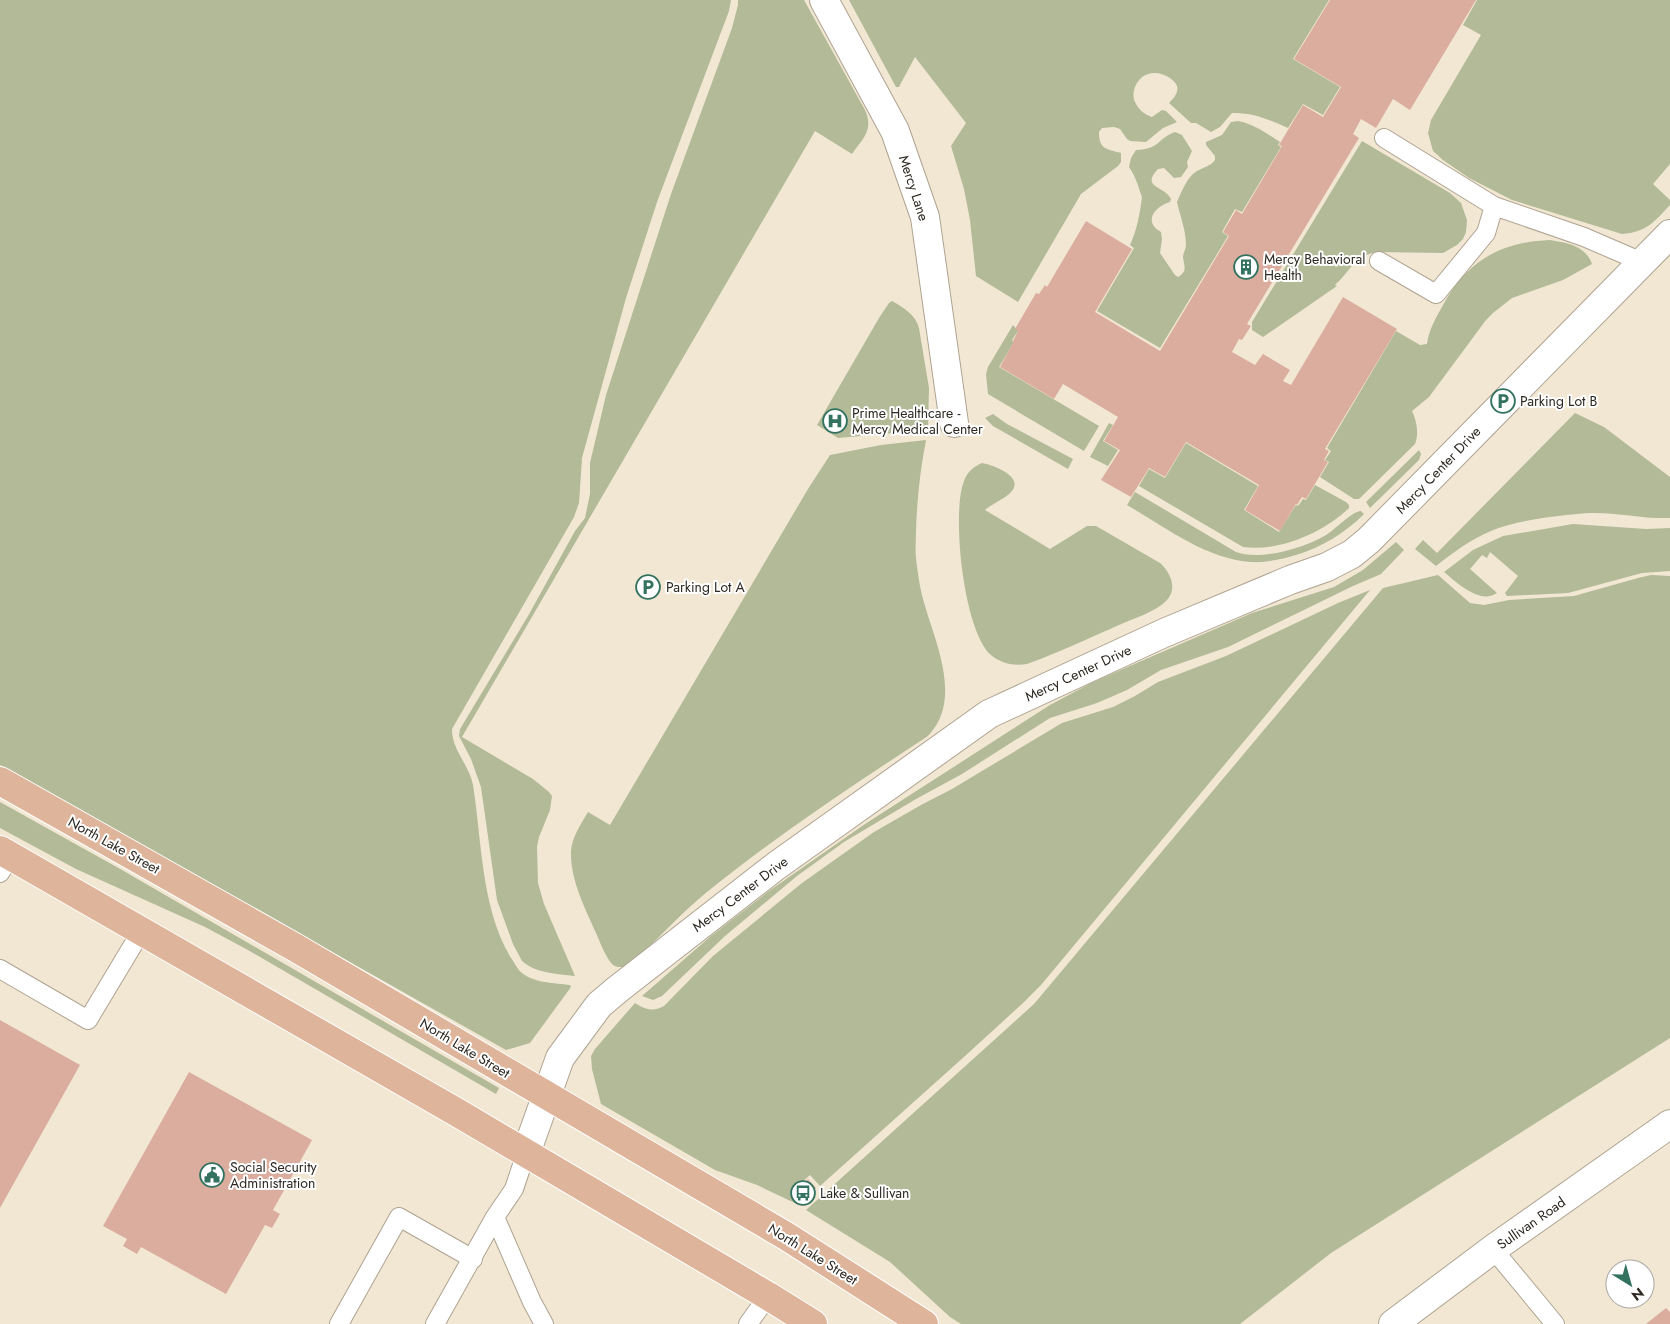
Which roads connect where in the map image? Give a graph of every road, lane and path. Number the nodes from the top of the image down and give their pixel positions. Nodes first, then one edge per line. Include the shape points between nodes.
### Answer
1 (824, 0) edge
2 (1384, 138) dead end
3 (1494, 206) junction
4 (1670, 234) edge
5 (1379, 261) dead end
6 (1642, 262) junction
7 (954, 423) dead end
8 (0, 782) edge
9 (4, 859) edge
10 (142, 930) junction
11 (0, 969) edge
12 (546, 1097) junction
13 (1670, 1124) edge
14 (526, 1153) junction
15 (495, 1217) junction
16 (1494, 1249) junction
17 (473, 1259) junction
18 (768, 1296) junction
19 (339, 1324) edge
20 (435, 1324) edge
21 (544, 1324) edge
22 (748, 1324) edge
23 (813, 1324) edge
24 (924, 1324) edge
25 (1393, 1324) edge
26 (1555, 1324) edge

1 - 7 street, Mercy Lane via 895,132 925,217
2 - 3 lane
3 - 5 lane via 1486,232 1436,294
3 - 6 lane via 1584,237
4 - 6 street, Mercy Center Drive
6 - 12 street, Mercy Center Drive via 1352,554 1164,633 989,714 776,866 599,1005 560,1058
8 - 12 main road, North Lake Street via 296,948
9 - 10 main road
10 - 11 lane via 88,1020
10 - 14 main road
12 - 14 street, Mercy Center Drive
12 - 24 main road, North Lake Street via 786,1236
13 - 16 street, Sullivan Road
14 - 15 lane via 514,1189
14 - 18 main road
15 - 17 lane
15 - 21 lane
16 - 25 street, Sullivan Road
16 - 26 lane
17 - 19 lane via 399,1217
17 - 20 lane
18 - 22 lane
18 - 23 main road

